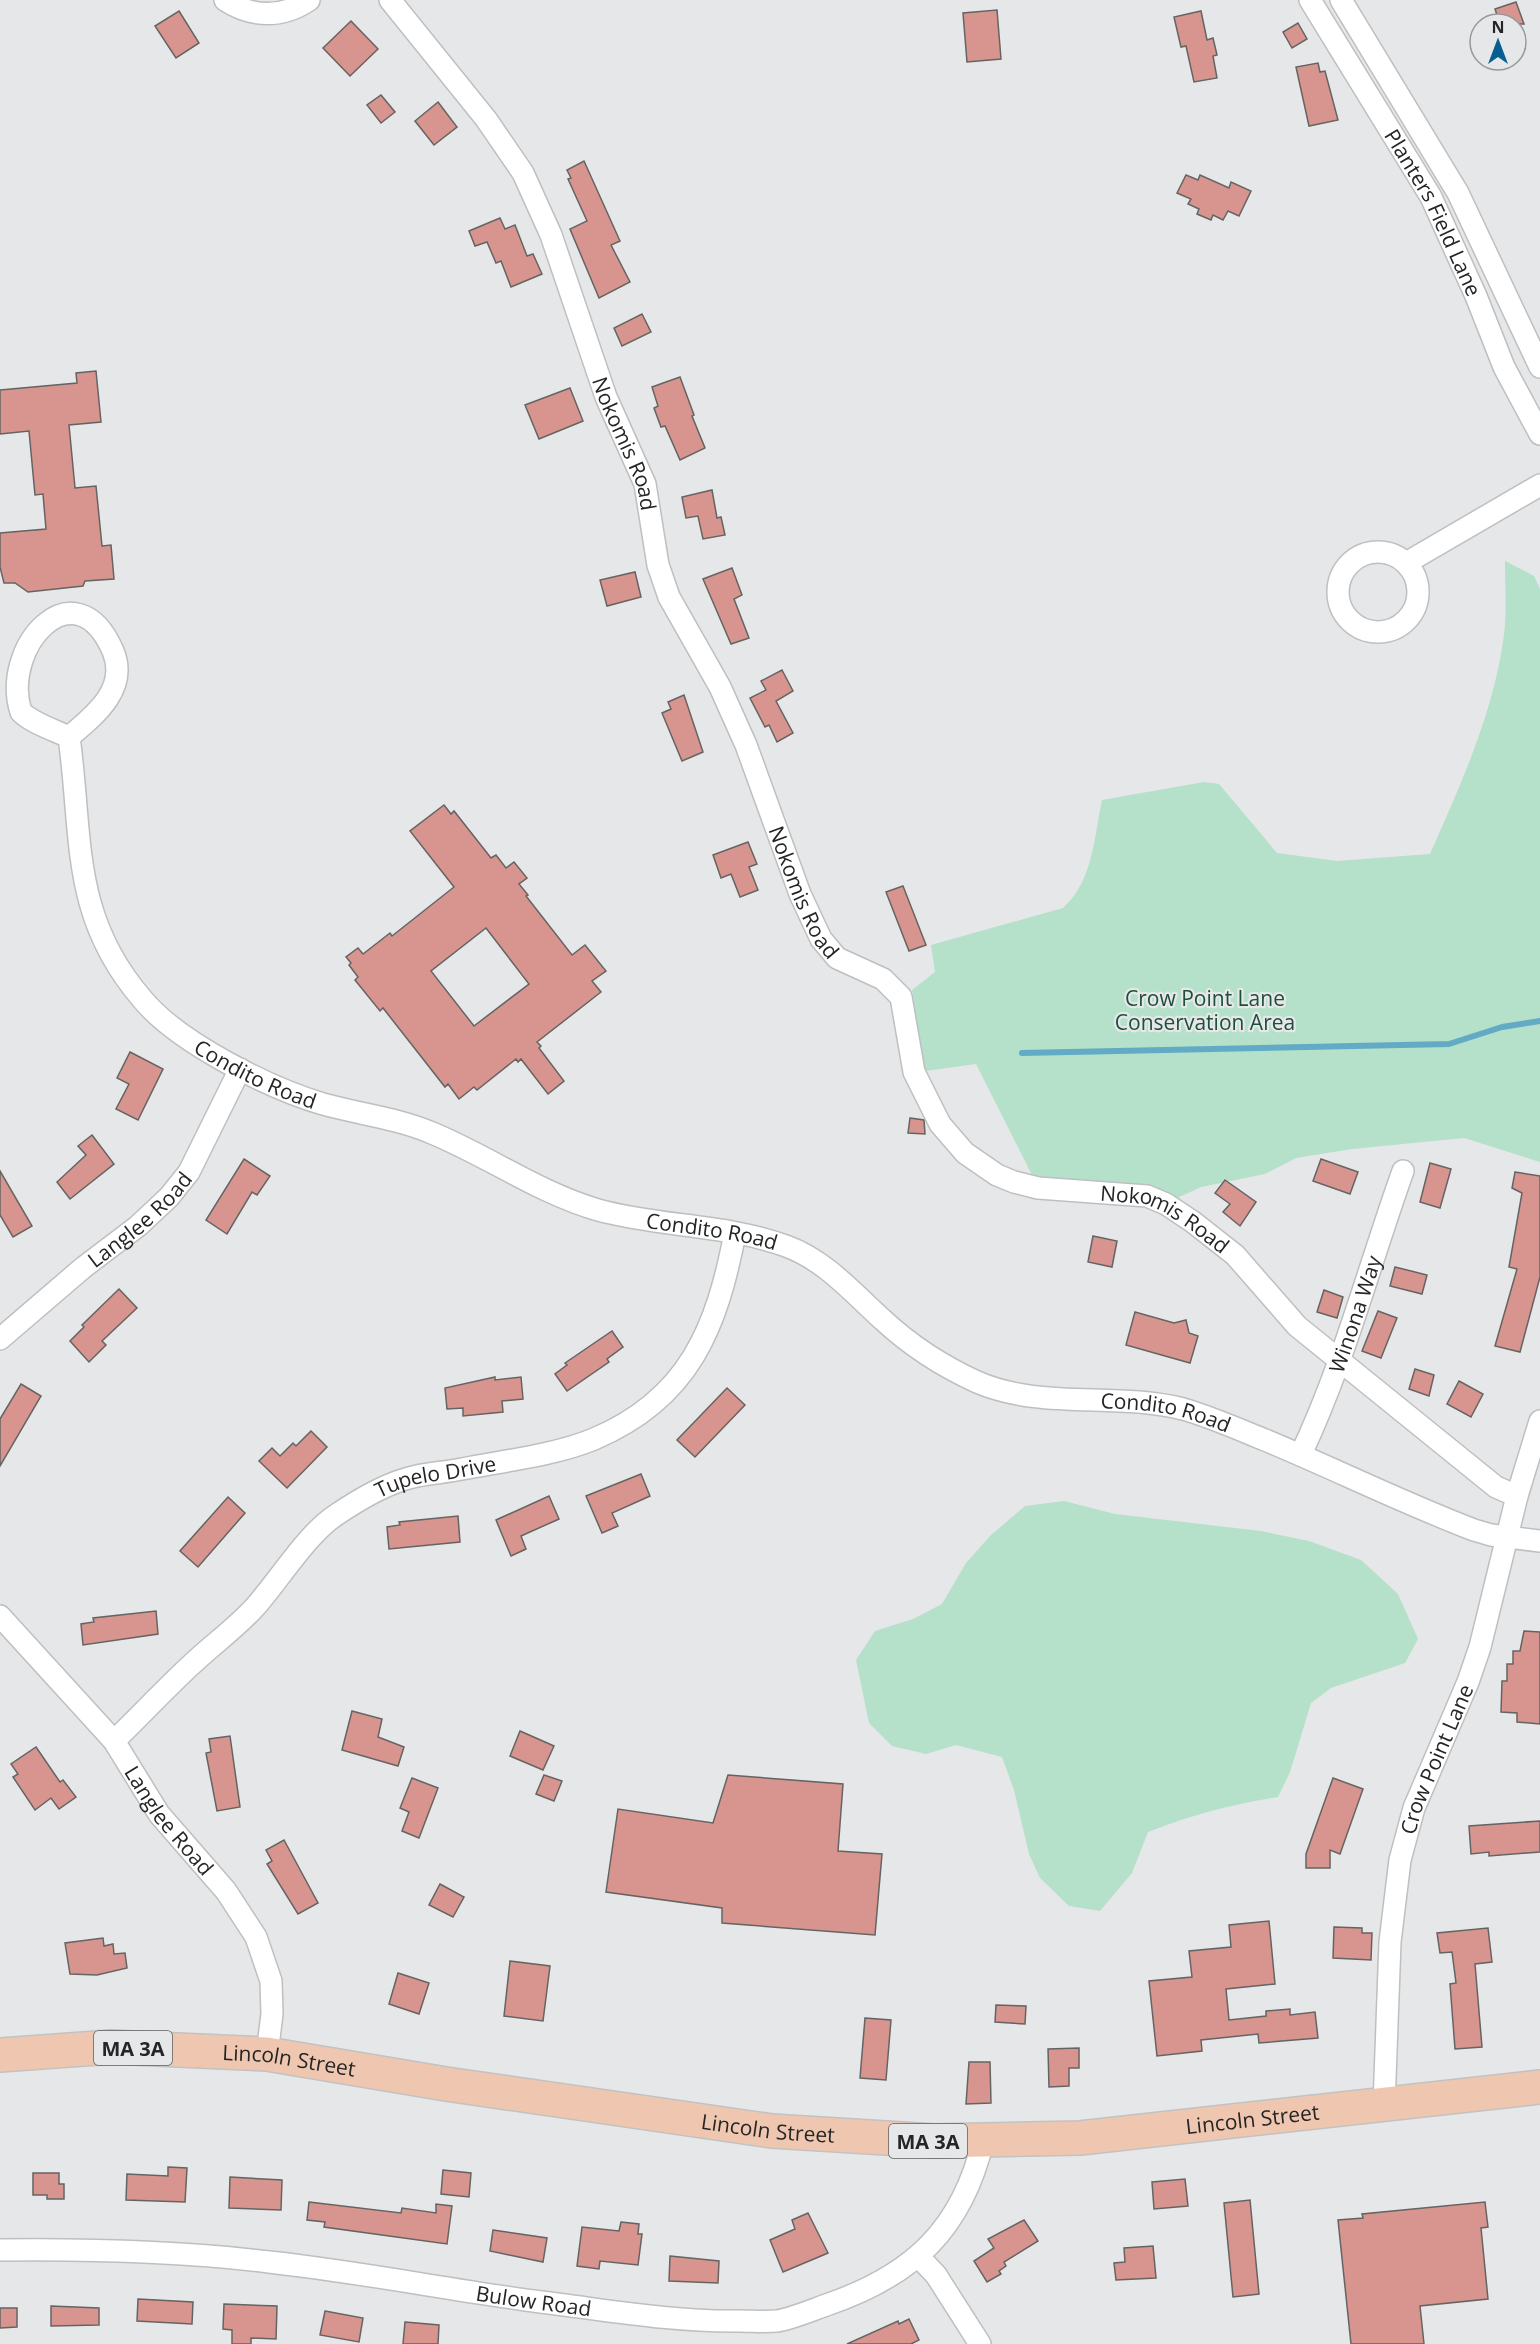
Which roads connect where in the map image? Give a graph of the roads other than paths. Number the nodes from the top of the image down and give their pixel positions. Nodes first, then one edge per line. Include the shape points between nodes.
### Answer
1 (225, 0) edge
2 (309, 0) edge
3 (390, 0) edge
4 (1310, 0) edge
5 (1341, 0) edge
6 (1540, 367) edge
7 (1540, 434) edge
8 (1540, 485) edge
9 (1406, 563) dead end
10 (69, 737) junction
11 (240, 1069) junction
12 (1403, 1171) dead end
13 (735, 1233) junction
14 (0, 1339) edge
15 (1341, 1362) junction
16 (1540, 1421) edge
17 (1301, 1454) junction
18 (1517, 1496) junction
19 (1507, 1538) junction
20 (1540, 1541) edge
21 (0, 1616) edge
22 (114, 1741) junction
23 (267, 2054) junction
24 (0, 2055) edge
25 (1540, 2087) edge
26 (1384, 2106) junction
27 (983, 2141) junction
28 (0, 2250) edge
29 (919, 2257) junction
30 (980, 2344) edge

1 - 2 street via 274,15 296,9
3 - 15 street, Nokomis Road via 486,119 523,173 551,235 610,405 645,484 658,565 669,597 737,725 800,894 821,939 837,958 883,979 901,997 914,1072 940,1124 966,1153 1014,1182 1135,1194 1166,1204 1235,1255 1297,1326
4 - 7 street, Planters Field Lane via 1431,197 1504,367
5 - 6 street, Planters Field Lane via 1458,193
8 - 9 street
10 - 10 street via 22,713 5,683 3,664 9,643 26,624 52,614 75,615 95,626 108,639 115,656 116,681 106,704
10 - 11 street, Condito Road via 79,857 84,889 97,925 121,971 144,1002 168,1025
11 - 13 street, Condito Road via 278,1089 324,1104 416,1126 592,1208
11 - 14 street, Langlee Road via 189,1172 169,1197
12 - 15 street, Winona Way via 1362,1286
13 - 17 street, Condito Road via 794,1248 820,1264 935,1361 981,1383 1023,1396 1144,1402 1185,1410
13 - 22 street, Tupelo Drive via 726,1281 706,1335 686,1370 661,1399 630,1422 592,1440 415,1476 381,1489 334,1516 254,1608
15 - 17 street, Winona Way
15 - 18 street, Nokomis Road via 1496,1487
16 - 18 street, Crow Point Lane
17 - 19 street, Condito Road via 1445,1519
18 - 19 street, Crow Point Lane
19 - 20 street, Condito Road
19 - 26 street, Crow Point Lane via 1468,1682 1414,1808 1400,1860 1390,1942
21 - 22 street, Langlee Road
22 - 23 street, Langlee Road via 159,1814 226,1890 256,1937 271,1981
23 - 24 main road, Lincoln Street / MA 3A via 111,2047
23 - 27 main road, Lincoln Street / MA 3A via 772,2131
25 - 26 main road, Lincoln Street / MA 3A
26 - 27 main road, Lincoln Street / MA 3A via 1080,2138
27 - 29 street, Bulow Road via 962,2203
28 - 29 street, Bulow Road via 146,2252 269,2262 708,2322 787,2318 851,2296
29 - 30 street via 936,2275

